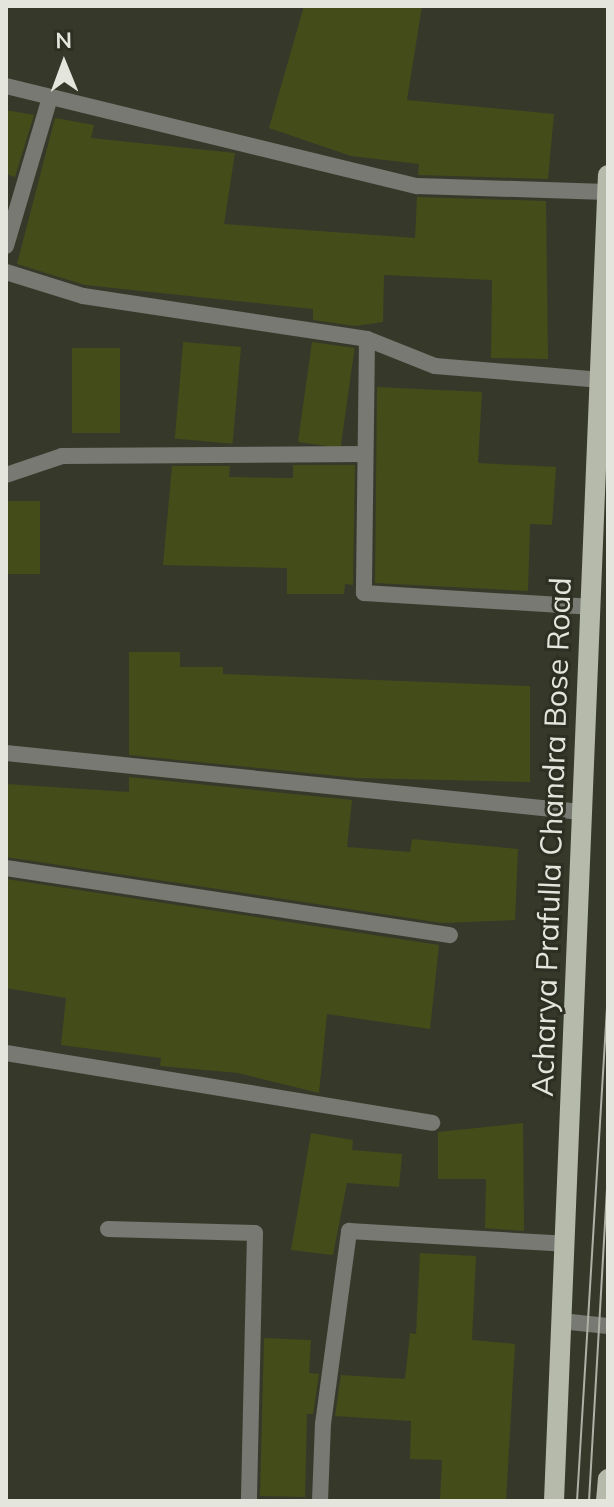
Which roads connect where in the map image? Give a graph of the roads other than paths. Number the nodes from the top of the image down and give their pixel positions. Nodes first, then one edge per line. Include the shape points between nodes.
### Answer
1 (6, 86) edge
2 (49, 101) junction
3 (608, 175) edge
4 (607, 192) edge
5 (6, 246) edge
6 (6, 272) edge
7 (367, 339) junction
8 (601, 380) junction
9 (365, 454) junction
10 (6, 475) edge
11 (590, 607) junction
12 (6, 753) edge
13 (581, 812) junction
14 (6, 868) edge
15 (450, 935) dead end
16 (6, 1053) edge
17 (432, 1123) dead end
18 (108, 1229) dead end
19 (565, 1244) junction
20 (561, 1321) junction
21 (608, 1326) edge
22 (608, 1479) edge
23 (249, 1501) edge
24 (320, 1501) edge
25 (554, 1501) edge
26 (606, 1501) edge

1 - 2 street
2 - 4 street via 417,186
2 - 5 street
3 - 4 main road, Acharya Prafulla Chandra Bose Road
4 - 8 main road, Acharya Prafulla Chandra Bose Road
6 - 7 street via 83,296
7 - 8 street via 435,366
7 - 9 street
8 - 11 main road, Acharya Prafulla Chandra Bose Road
9 - 10 street via 62,456
9 - 11 street via 364,593
11 - 13 main road, Acharya Prafulla Chandra Bose Road
12 - 13 street
13 - 19 main road, Acharya Prafulla Chandra Bose Road
14 - 15 street
16 - 17 street
18 - 23 street via 255,1233
19 - 20 main road, Acharya Prafulla Chandra Bose Road
19 - 24 street via 349,1231 323,1424
20 - 21 street
20 - 25 main road, Acharya Prafulla Chandra Bose Road
22 - 26 main road

